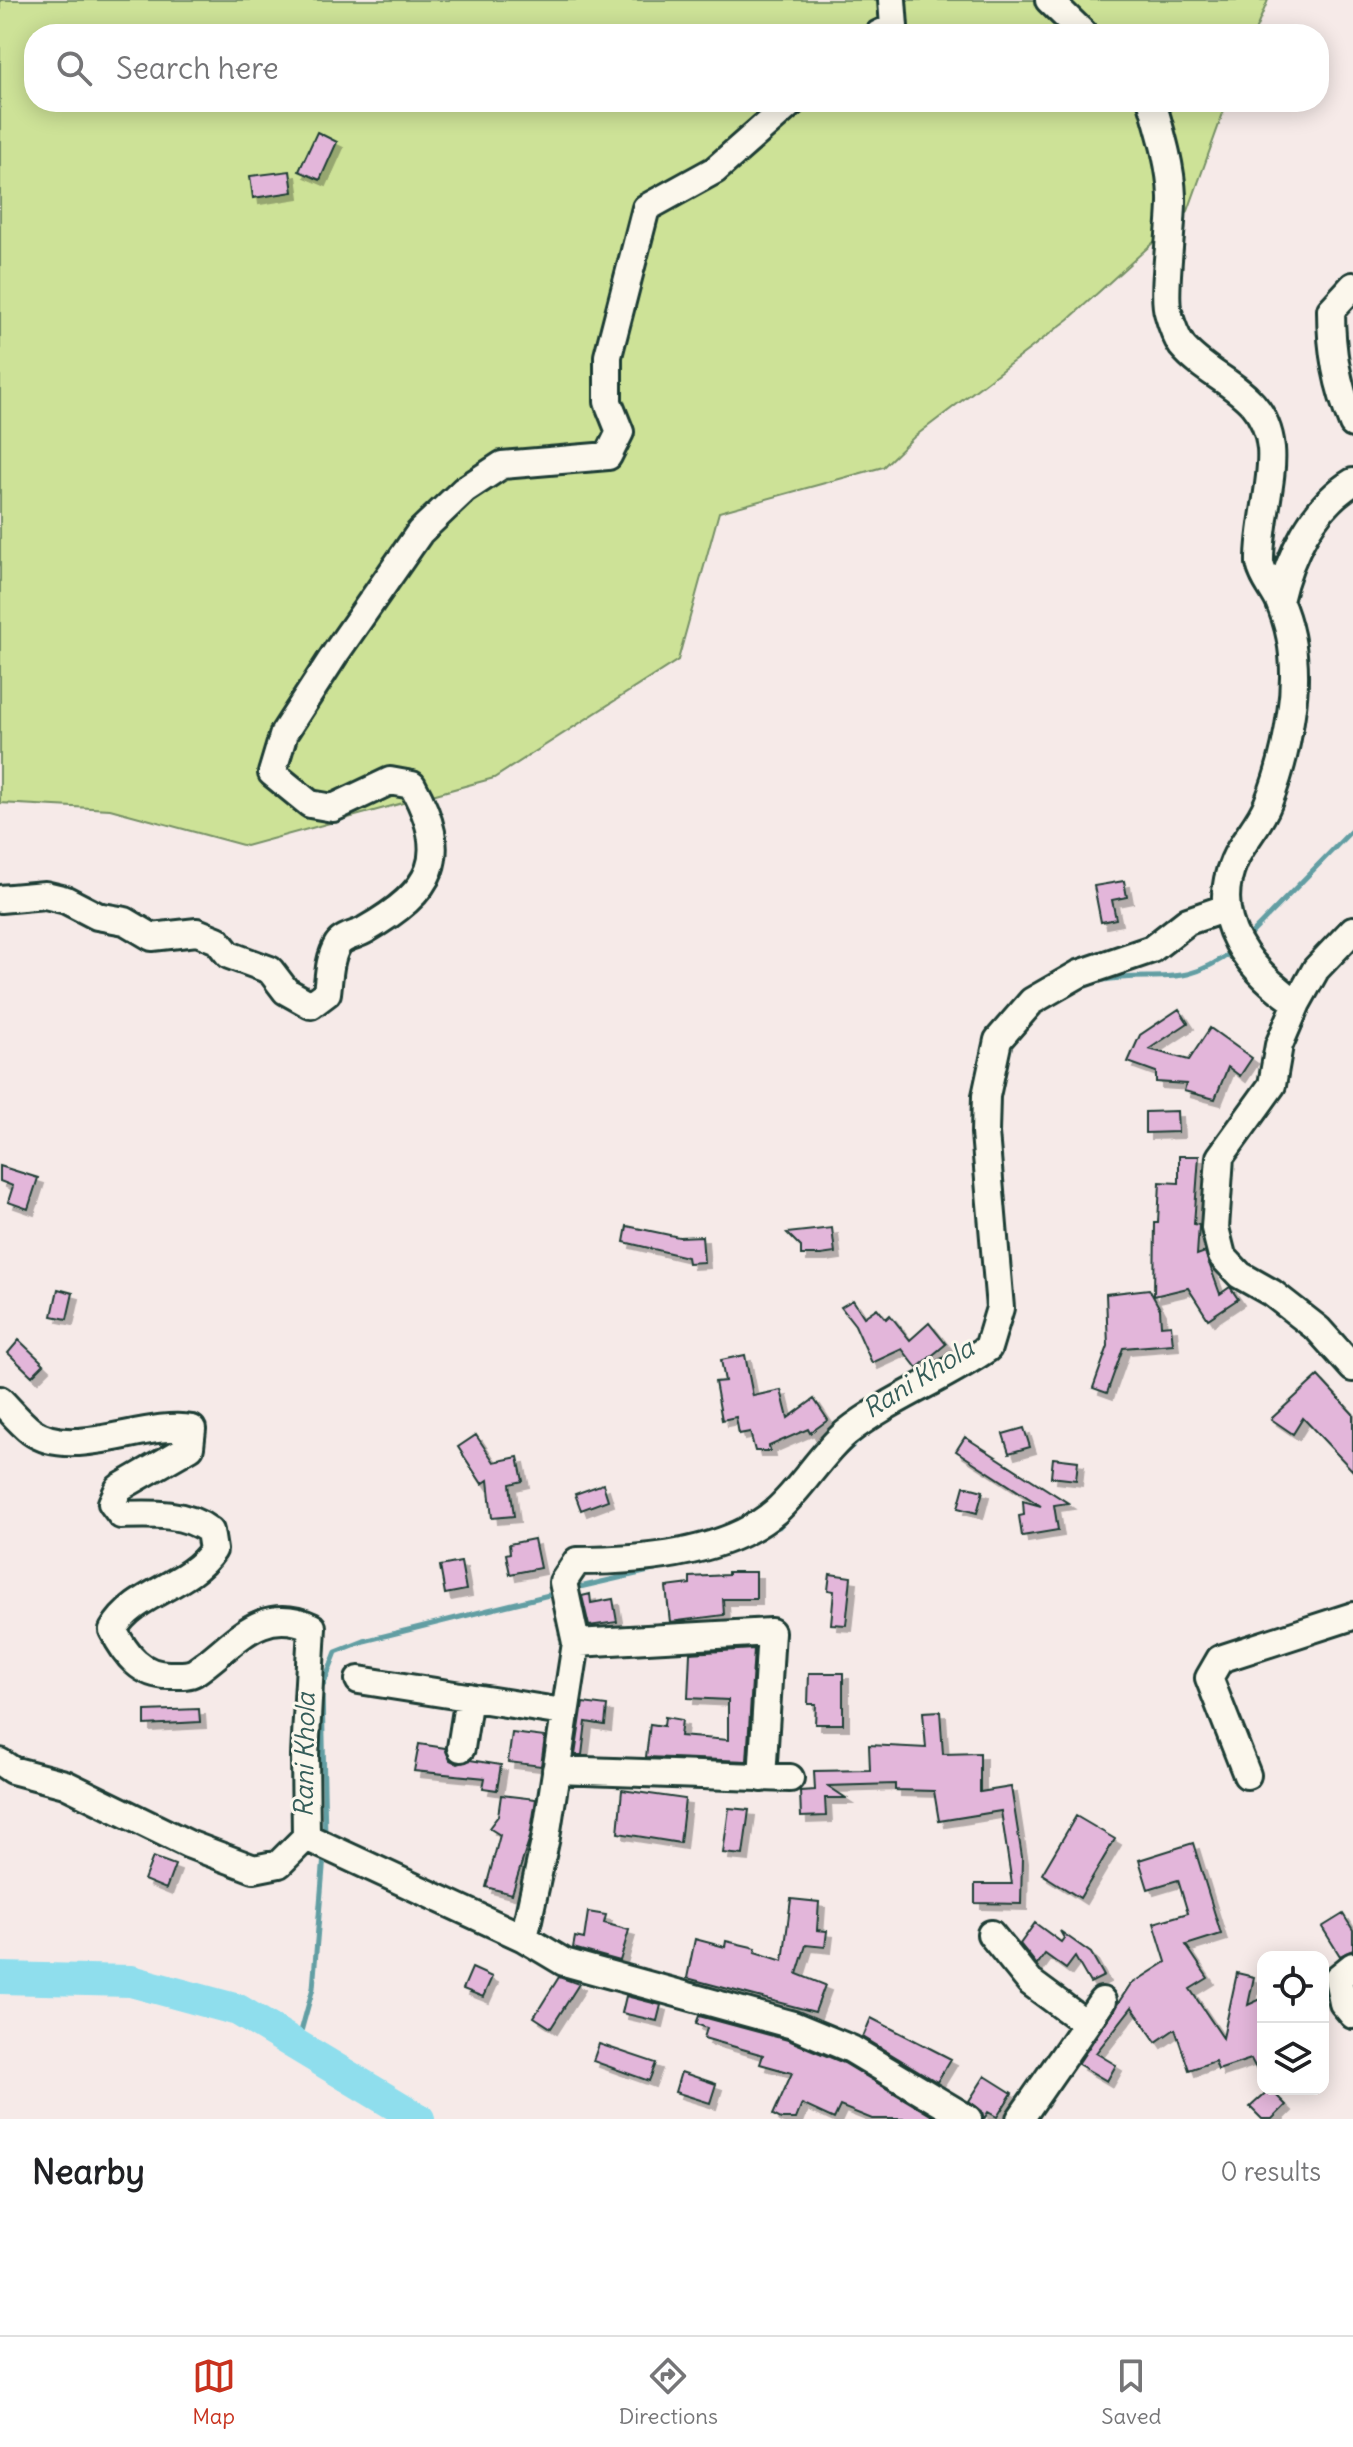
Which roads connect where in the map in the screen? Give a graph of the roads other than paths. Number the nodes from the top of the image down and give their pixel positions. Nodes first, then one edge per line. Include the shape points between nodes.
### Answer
1 (892, 0) edge
2 (1049, 0) edge
3 (894, 24) edge
4 (1074, 24) edge
5 (781, 112) edge
6 (1154, 112) edge
7 (1353, 286) edge
8 (1353, 424) edge
9 (1353, 482) edge
10 (1279, 601) junction
11 (0, 899) edge
12 (1226, 908) junction
13 (1353, 930) edge
14 (1297, 1003) junction
15 (1353, 1368) edge
16 (0, 1400) edge
17 (1353, 1616) edge
18 (576, 1643) junction
19 (359, 1680) dead end
20 (469, 1697) junction
21 (563, 1712) junction
22 (461, 1748) dead end
23 (0, 1762) edge
24 (556, 1770) junction
25 (1247, 1775) dead end
26 (762, 1778) junction
27 (790, 1778) dead end
28 (322, 1843) junction
29 (991, 1934) dead end
30 (524, 1938) junction
31 (1353, 1966) edge
32 (1102, 2001) dead end
33 (1353, 2015) edge
34 (1084, 2022) junction
35 (968, 2119) edge
36 (1020, 2119) edge

1 - 3 street
2 - 4 street
5 - 11 street via 715,170 646,208 608,356 608,402 620,432 608,456 502,465 464,490 420,532 284,733 272,773 310,804 333,808 390,781 412,785 429,815 433,866 420,891 340,941 327,993 311,1005 286,991 270,970 229,955 217,940 197,932 152,937 125,921 97,916 66,900 45,895
6 - 10 street via 1172,196 1166,308 1181,344 1231,382 1263,421 1271,449 1260,563
7 - 8 street via 1331,310 1331,345 1339,391
9 - 10 street via 1332,495 1306,533 1286,569
10 - 12 street via 1295,653 1291,714 1268,804 1234,861
12 - 14 street via 1246,959
12 - 18 street via 1188,921 1152,949 1079,974 1032,1001 998,1040 986,1096 985,1133 1000,1308 988,1348 845,1434 774,1512 741,1532 695,1549 577,1561 563,1582
13 - 14 street via 1316,969
14 - 15 street via 1279,1045 1272,1085 1220,1157 1215,1228 1222,1256 1240,1275 1318,1329
16 - 28 street via 33,1432 51,1439 86,1441 172,1425 192,1429 190,1447 119,1488 112,1503 121,1515 196,1520 210,1531 213,1550 203,1564 123,1612 113,1630 126,1655 153,1676 192,1674 264,1621 293,1619 312,1627 305,1755
17 - 25 street via 1220,1659 1209,1678
18 - 21 street
18 - 26 street via 771,1632
19 - 20 street
20 - 21 street
20 - 22 street
21 - 24 street
23 - 28 street via 65,1784 188,1844 254,1869 279,1864
24 - 26 street
24 - 30 street
26 - 27 street
28 - 30 street
29 - 34 street via 1030,1982
30 - 35 street via 564,1962 793,2025 851,2049
31 - 33 street via 1338,1978 1343,2003
32 - 34 street
34 - 36 street

